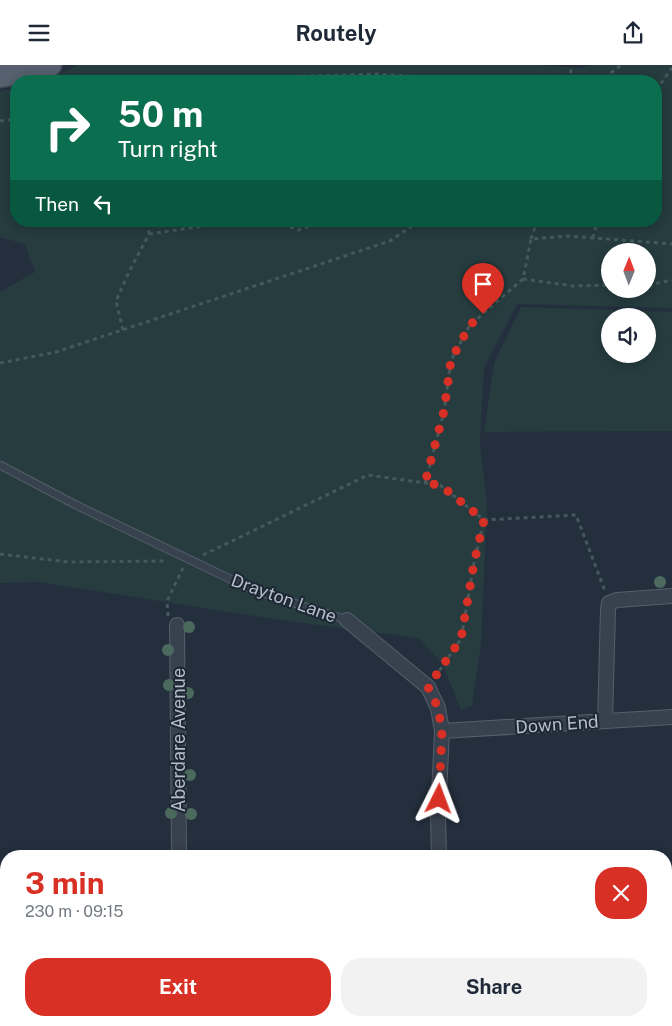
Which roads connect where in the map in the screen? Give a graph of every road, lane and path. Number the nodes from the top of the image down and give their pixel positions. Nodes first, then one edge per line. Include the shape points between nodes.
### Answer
1 (50, 65) edge
2 (621, 65) edge
3 (672, 67) edge
4 (344, 75) edge
5 (392, 75) edge
6 (607, 75) edge
7 (0, 76) edge
8 (662, 81) edge
9 (147, 227) edge
10 (197, 227) edge
11 (290, 227) edge
12 (307, 227) edge
13 (410, 227) edge
14 (535, 227) edge
15 (596, 227) edge
16 (148, 234) junction
17 (594, 238) junction
18 (531, 239) junction
19 (672, 244) edge
20 (523, 279) junction
21 (672, 279) edge
22 (656, 283) edge
23 (601, 285) edge
24 (123, 329) junction
25 (0, 363) edge
26 (0, 465) edge
27 (425, 483) junction
28 (484, 520) junction
29 (0, 554) edge
30 (189, 561) junction
31 (672, 596) edge
32 (610, 603) junction
33 (347, 620) joint
34 (173, 622) joint
35 (428, 687) junction
36 (672, 717) edge
37 (605, 721) junction
38 (442, 731) junction
39 (178, 850) edge
40 (439, 850) edge

1 - 7 main road via 45,69
2 - 6 path
3 - 8 path
4 - 5 path
9 - 16 path
10 - 16 path
11 - 12 path via 298,230
13 - 24 path via 390,241
14 - 18 path
15 - 17 path
16 - 24 path via 116,301
17 - 18 path
17 - 19 path
18 - 20 path
20 - 23 path via 573,286
20 - 27 path via 470,325 451,360 444,411
21 - 22 path
24 - 25 path via 56,352
26 - 30 lane, Drayton Lane
27 - 28 path via 440,485
27 - 30 path via 368,475
28 - 32 path via 576,515
28 - 35 path via 461,639
29 - 30 path via 68,561
30 - 33 lane, Drayton Lane via 253,590
30 - 34 path via 167,601
31 - 32 street
32 - 37 street
33 - 35 street, Drayton Lane
34 - 39 street, Aberdare Avenue
35 - 38 street, Drayton Lane via 438,708
36 - 37 street, Down End
37 - 38 street, Down End
38 - 40 street, Drayton Lane

